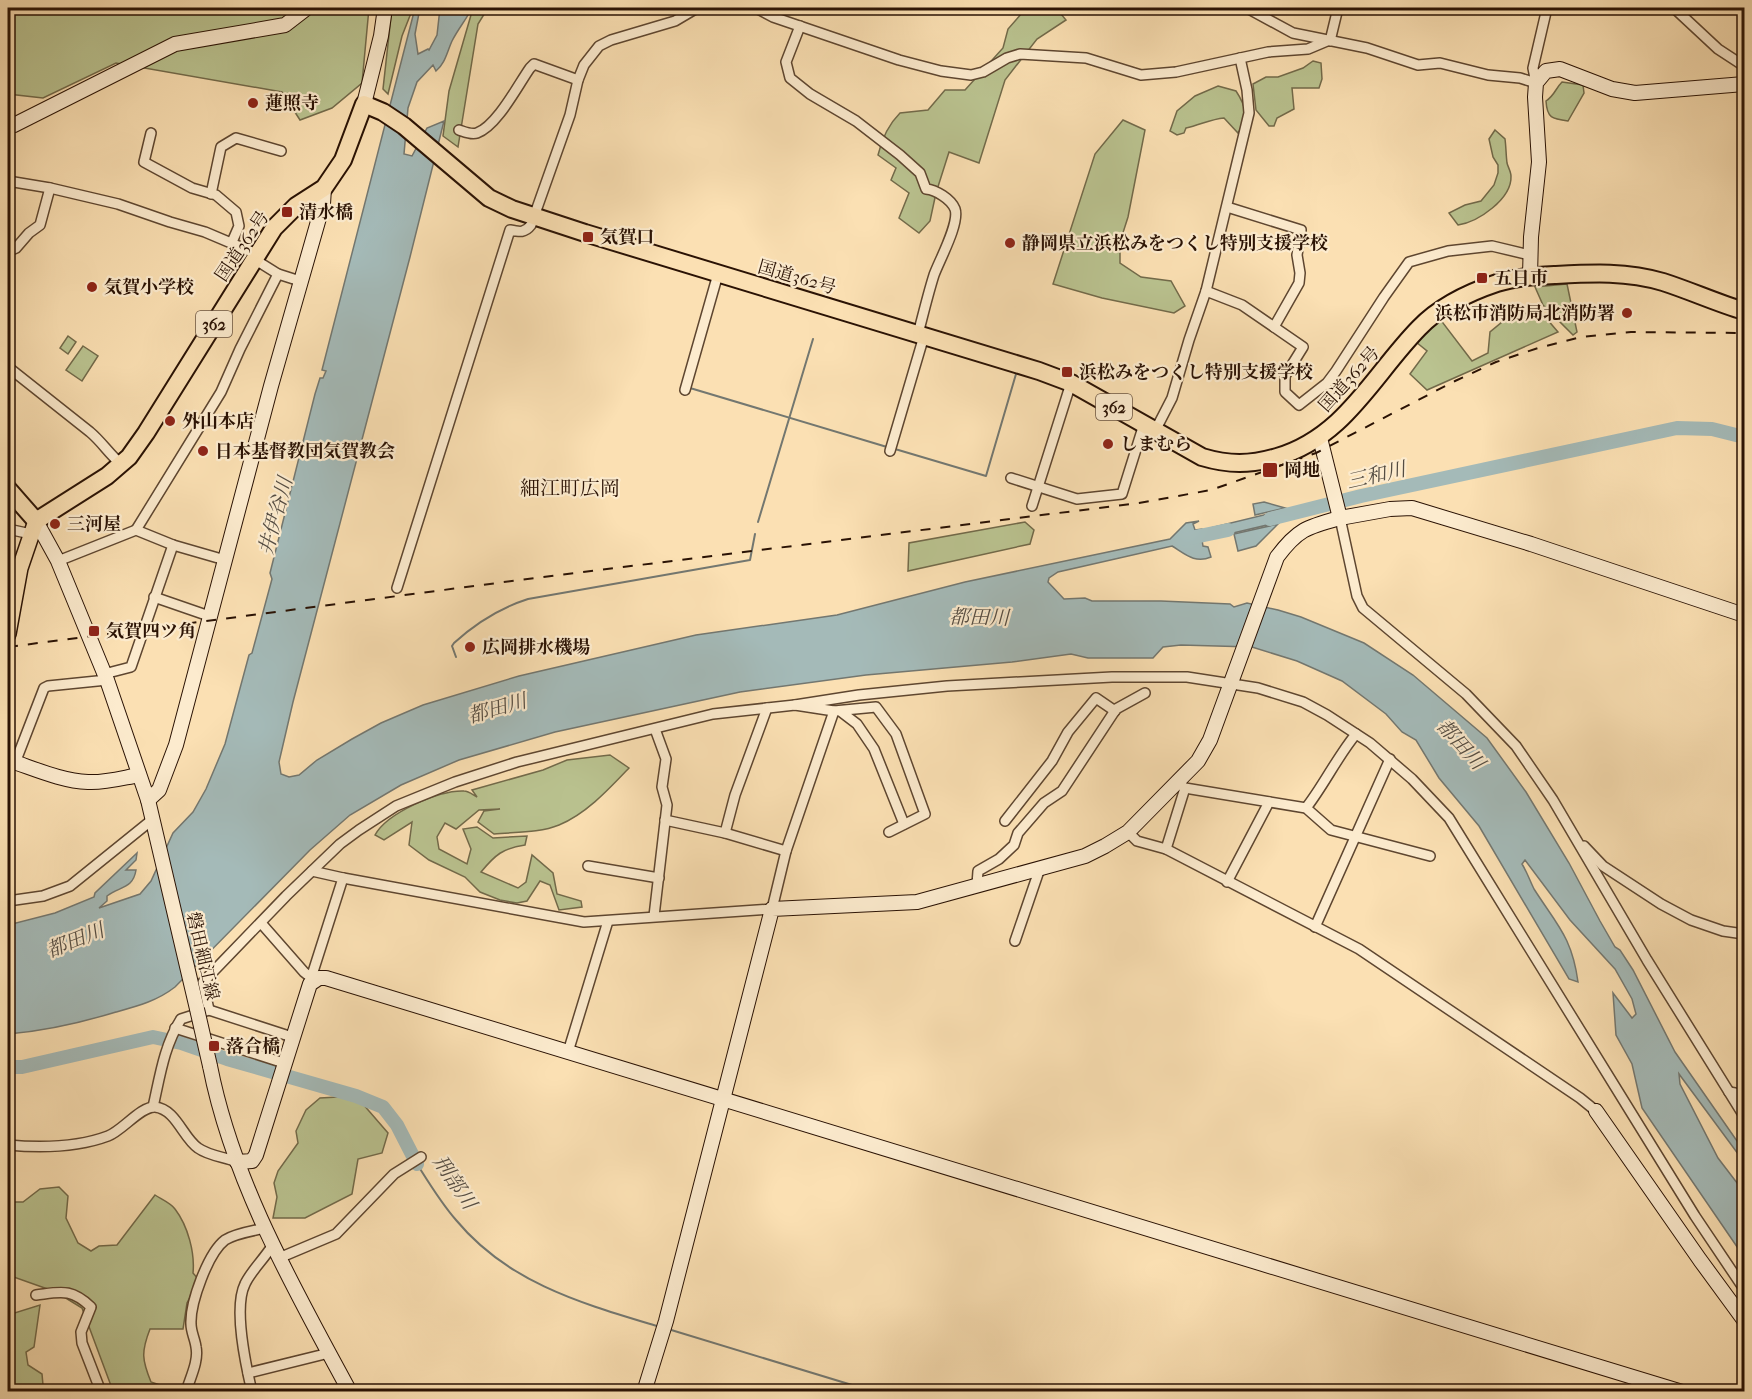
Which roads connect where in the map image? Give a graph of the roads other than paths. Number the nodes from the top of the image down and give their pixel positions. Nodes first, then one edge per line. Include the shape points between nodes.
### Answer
1 (307, 8) edge
2 (386, 8) edge
3 (697, 8) edge
4 (756, 8) edge
5 (1247, 8) edge
6 (1338, 8) edge
7 (1547, 8) edge
8 (1674, 8) edge
9 (800, 26) junction
10 (1328, 41) junction
11 (1240, 58) junction
12 (1744, 66) edge
13 (578, 80) junction
14 (1536, 83) junction
15 (1744, 84) edge
16 (370, 107) junction
17 (8, 126) edge
18 (459, 130) dead end
19 (151, 133) dead end
20 (281, 151) dead end
21 (8, 181) edge
22 (50, 188) junction
23 (324, 188) junction
24 (212, 194) junction
25 (1227, 207) junction
26 (533, 217) junction
27 (231, 242) junction
28 (1530, 255) junction
29 (256, 257) junction
30 (8, 259) edge
31 (278, 274) junction
32 (718, 274) junction
33 (1530, 276) junction
34 (300, 281) junction
35 (1206, 291) junction
36 (1744, 311) edge
37 (1274, 327) junction
38 (921, 335) junction
39 (8, 367) edge
40 (1071, 383) junction
41 (685, 390) dead end
42 (1149, 427) junction
43 (1320, 438) junction
44 (890, 451) dead end
45 (121, 464) junction
46 (1011, 478) dead end
47 (1038, 487) junction
48 (8, 489) edge
49 (1032, 506) dead end
50 (1339, 515) junction
51 (34, 527) junction
52 (8, 530) edge
53 (136, 530) junction
54 (173, 545) junction
55 (225, 560) junction
56 (58, 561) junction
57 (397, 588) dead end
58 (154, 597) junction
59 (1744, 615) edge
60 (209, 616) junction
61 (8, 634) edge
62 (105, 677) junction
63 (1231, 682) junction
64 (1145, 693) dead end
65 (795, 705) junction
66 (767, 708) junction
67 (837, 711) junction
68 (1115, 711) junction
69 (655, 729) junction
70 (1356, 734) junction
71 (1390, 759) junction
72 (11, 762) edge
73 (139, 775) junction
74 (1181, 785) junction
75 (148, 800) junction
76 (1019, 802) junction
77 (1269, 802) junction
78 (1305, 808) junction
79 (1034, 815) junction
80 (665, 820) junction
81 (1005, 821) dead end
82 (154, 822) junction
83 (904, 824) junction
84 (889, 832) dead end
85 (1128, 832) junction
86 (725, 833) junction
87 (1354, 837) junction
88 (1580, 844) junction
89 (1166, 849) junction
90 (786, 851) junction
91 (1430, 856) dead end
92 (588, 866) dead end
93 (1040, 868) junction
94 (312, 871) junction
95 (343, 878) junction
96 (659, 878) junction
97 (1227, 882) junction
98 (978, 885) junction
99 (8, 901) edge
100 (772, 909) junction
101 (654, 916) junction
102 (608, 921) junction
103 (261, 923) junction
104 (1315, 927) junction
105 (1744, 934) edge
106 (1015, 941) dead end
107 (314, 980) junction
108 (203, 1010) junction
109 (174, 1030) junction
110 (292, 1037) junction
111 (568, 1052) junction
112 (284, 1063) junction
113 (1729, 1092) junction
114 (722, 1100) junction
115 (1744, 1101) edge
116 (153, 1107) junction
117 (1596, 1111) joint
118 (1744, 1116) edge
119 (8, 1145) edge
120 (421, 1157) dead end
121 (237, 1162) junction
122 (265, 1228) junction
123 (275, 1252) junction
124 (1744, 1289) edge
125 (36, 1295) dead end
126 (1744, 1320) edge
127 (329, 1353) junction
128 (248, 1373) junction
129 (100, 1392) edge
130 (186, 1392) edge
131 (252, 1392) edge
132 (350, 1392) edge
133 (644, 1392) edge
134 (1682, 1392) edge

1 - 17 street via 285,25 175,44
2 - 16 street
3 - 13 street via 675,21 622,35 599,46
4 - 9 street
5 - 10 street via 1293,33
6 - 10 street
7 - 14 street via 1533,68
8 - 12 street via 1718,50
9 - 11 street via 899,60 971,75 1020,54 1086,58 1141,75
9 - 38 street via 786,62 790,78 900,154 920,173 926,189 937,190 955,208 956,216 934,276
10 - 11 street via 1308,49
10 - 14 street via 1366,48 1418,65 1440,63
11 - 25 street via 1249,113
13 - 18 street via 534,64 494,121 474,134
13 - 26 street via 570,114
14 - 15 street via 1546,71 1560,69 1612,89 1635,93
14 - 28 street via 1539,162
16 - 23 highway, 国道362号 / 362
16 - 26 highway, 国道362号 / 362 via 404,126 489,198
19 - 24 street via 144,162 192,188
20 - 24 street via 236,138 227,143 221,147
21 - 22 street
22 - 27 street via 118,204
22 - 30 street via 40,225 9,251
23 - 29 highway, 国道362号 / 362 via 296,206 274,228
23 - 34 street via 323,204
24 - 27 street via 236,212 239,226
25 - 35 street
25 - 37 street via 1301,230 1297,255 1299,283
26 - 32 highway, 国道362号 / 362
26 - 57 street via 528,230 510,230
27 - 29 street
28 - 33 street
28 - 37 street via 1491,246 1448,251 1409,262 1327,383 1299,405 1285,392 1285,376 1303,347
29 - 31 street
29 - 45 highway, 国道362号 / 362 via 147,433
31 - 34 street
31 - 53 street via 221,392
32 - 38 highway, 国道362号 / 362
32 - 41 street
33 - 36 highway, 国道362号 / 362 via 1638,276
33 - 43 highway, 国道362号 / 362 via 1496,283 1467,295 1420,327 1344,417
34 - 55 street
35 - 37 street via 1242,305
35 - 42 street via 1172,398
38 - 40 highway, 国道362号 / 362
38 - 44 street
39 - 45 street via 102,442
40 - 42 highway, 国道362号 / 362
40 - 47 street
42 - 43 highway, 国道362号 / 362 via 1202,456 1237,464 1293,452
42 - 47 street via 1122,494 1077,499
43 - 50 street
45 - 51 highway, 国道362号 / 362
46 - 47 street
47 - 49 street
48 - 51 highway
50 - 59 street via 1412,508
50 - 63 street via 1290,538 1277,557
50 - 88 street via 1363,608 1466,694 1498,726 1529,764
51 - 52 street
51 - 56 street, 磐田細江線
51 - 61 main road via 20,568
53 - 54 street
53 - 56 street
54 - 55 street
54 - 58 street
55 - 60 street
56 - 62 street, 磐田細江線
58 - 60 street
58 - 62 street via 131,667
60 - 75 street via 169,766 159,790
62 - 72 street via 44,688
62 - 73 street, 磐田細江線
63 - 65 street via 1187,677 1075,678 947,686
63 - 70 street via 1303,702
63 - 74 street via 1210,740
64 - 68 street
65 - 66 street
65 - 67 street
66 - 69 street via 713,714
66 - 86 street
67 - 83 street via 857,724 874,749
67 - 83 street via 876,707 896,734 925,814
67 - 90 street
68 - 76 street via 1096,698
68 - 79 street via 1062,791
69 - 80 street via 666,759 662,787 668,805
69 - 94 street via 517,762 396,806 359,830
70 - 71 street
70 - 78 street
71 - 87 street
71 - 124 street via 1449,818
72 - 73 street via 87,783
73 - 75 street, 磐田細江線
74 - 77 street
74 - 85 street
74 - 89 street
75 - 82 street, 磐田細江線
76 - 79 street
76 - 81 street
77 - 78 street
77 - 97 street
78 - 87 street via 1331,830
79 - 98 street via 1018,832 1014,845 978,871
80 - 86 street
80 - 96 street
82 - 99 street via 70,886 43,896
82 - 108 street, 磐田細江線 via 190,982
83 - 84 street
85 - 89 street via 1137,841
85 - 93 street via 1084,856
86 - 90 street
87 - 91 street
87 - 104 street
88 - 105 street via 1603,866 1660,904 1691,920
88 - 113 street
89 - 97 street
90 - 100 street
92 - 96 street
93 - 98 street
93 - 106 street
94 - 95 street
94 - 103 street
95 - 102 street via 584,922
95 - 107 street via 312,975
96 - 101 street
97 - 104 street
98 - 100 street via 917,902
100 - 101 street
100 - 114 street
101 - 102 street
102 - 111 street
103 - 107 street
103 - 108 street via 203,982
104 - 117 street via 1359,949
107 - 110 street
107 - 111 street via 338,981
108 - 109 street via 181,1019
108 - 110 street
108 - 121 street, 磐田細江線, bridge via 218,1105
109 - 112 street
109 - 116 street via 166,1047
110 - 112 street
111 - 114 street
112 - 121 street via 256,1155 252,1161
113 - 115 street
113 - 118 street
114 - 133 street
114 - 134 street
116 - 119 street via 110,1136 42,1148
116 - 121 street via 172,1117 197,1148
117 - 126 street
120 - 123 street via 394,1174 336,1234
121 - 122 street, 磐田細江線
122 - 123 street, 磐田細江線
122 - 130 street via 226,1240 216,1250 198,1287 190,1326 197,1349
123 - 127 street, 磐田細江線
123 - 128 street via 244,1285 240,1321
125 - 129 street via 68,1292 91,1307 81,1332 82,1343
127 - 128 street
127 - 132 street, 磐田細江線
128 - 131 street

